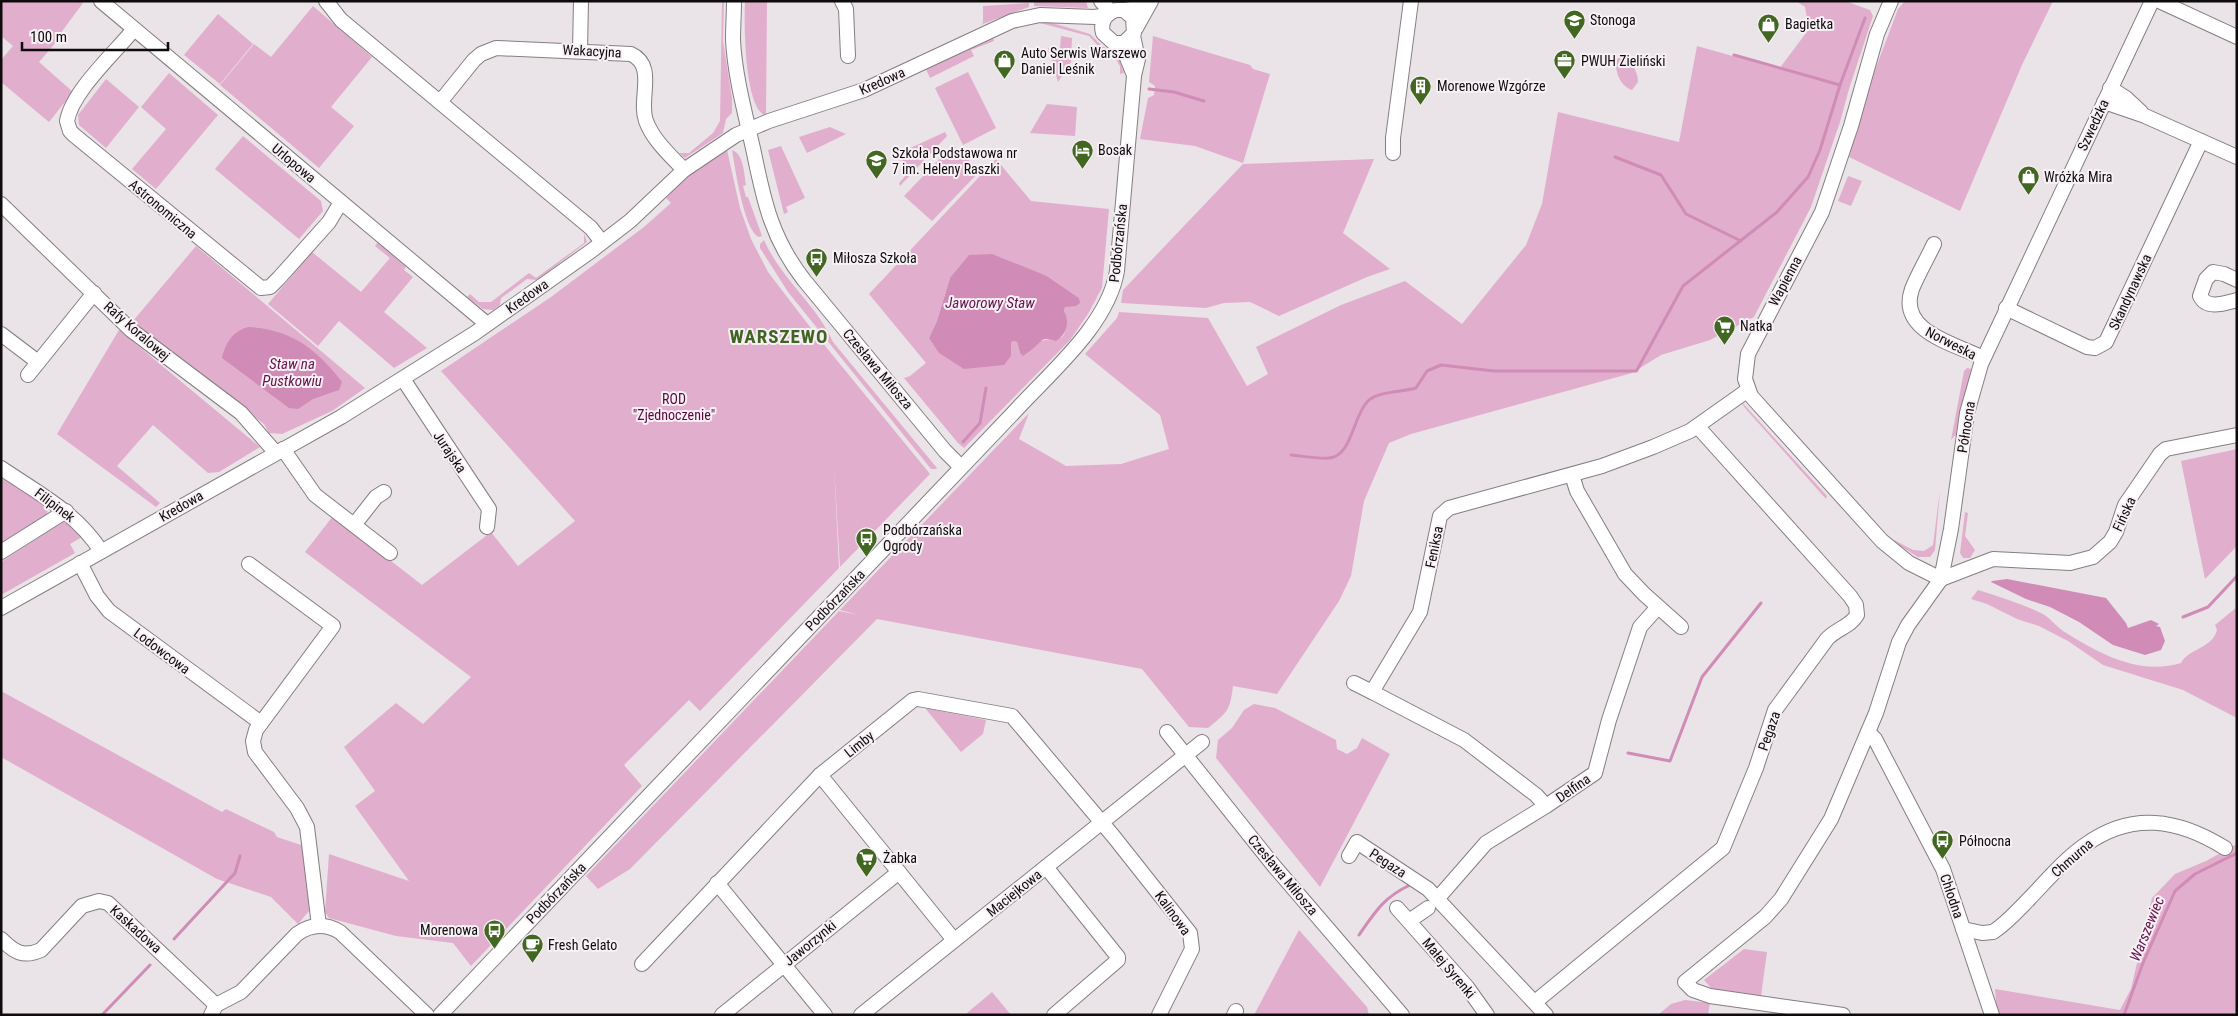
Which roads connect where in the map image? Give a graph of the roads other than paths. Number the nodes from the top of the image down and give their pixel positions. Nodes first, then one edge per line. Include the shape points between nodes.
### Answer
1 (101, 1) edge
2 (326, 1) edge
3 (581, 1) edge
4 (734, 1) edge
5 (842, 1) edge
6 (1101, 1) edge
7 (1141, 1) edge
8 (1151, 1) edge
9 (1411, 1) edge
10 (1880, 1) edge
11 (1890, 1) edge
12 (2152, 1) edge
13 (2159, 1) edge
14 (1126, 12) junction
15 (1109, 14) junction
16 (1060, 16) junction
17 (134, 29) junction
18 (1134, 32) junction
19 (1103, 34) junction
20 (2237, 37) edge
21 (1116, 44) junction
22 (580, 50) junction
23 (848, 56) dead end
24 (1134, 75) junction
25 (2110, 88) junction
26 (440, 102) junction
27 (2104, 102) junction
28 (2145, 116) junction
29 (748, 130) junction
30 (2201, 141) junction
31 (1393, 153) dead end
32 (2237, 157) edge
33 (684, 170) junction
34 (342, 202) junction
35 (1, 204) edge
36 (602, 242) junction
37 (1934, 244) dead end
38 (2237, 280) edge
39 (94, 294) junction
40 (2237, 300) edge
41 (2006, 308) junction
42 (487, 324) junction
43 (1, 334) edge
44 (1983, 358) junction
45 (38, 362) junction
46 (28, 375) dead end
47 (403, 379) junction
48 (1748, 390) junction
49 (1698, 427) junction
50 (2237, 435) edge
51 (279, 451) junction
52 (961, 467) junction
53 (1, 468) edge
54 (1572, 475) junction
55 (384, 492) dead end
56 (66, 511) junction
57 (354, 525) junction
58 (487, 527) dead end
59 (101, 551) junction
60 (1, 552) edge
61 (390, 553) dead end
62 (80, 563) junction
63 (249, 564) dead end
64 (1941, 578) junction
65 (1658, 607) junction
66 (1, 608) edge
67 (1681, 627) dead end
68 (1354, 683) dead end
69 (1372, 692) junction
70 (261, 723) junction
71 (1167, 732) dead end
72 (1868, 732) junction
73 (1202, 742) dead end
74 (1185, 755) junction
75 (820, 776) junction
76 (1546, 806) junction
77 (1102, 822) junction
78 (2225, 848) dead end
79 (1349, 856) dead end
80 (1046, 867) junction
81 (899, 872) junction
82 (717, 882) junction
83 (1433, 903) junction
84 (1397, 908) dead end
85 (1409, 921) junction
86 (319, 926) junction
87 (1963, 928) junction
88 (1, 939) edge
89 (954, 940) junction
90 (642, 964) dead end
91 (784, 964) junction
92 (1535, 1002) junction
93 (214, 1010) edge
94 (427, 1015) edge
95 (440, 1015) edge
96 (722, 1015) edge
97 (825, 1015) edge
98 (861, 1015) edge
99 (1054, 1015) edge
100 (1159, 1015) edge
101 (1402, 1015) edge
102 (1487, 1015) edge
103 (1546, 1015) edge
104 (1843, 1015) edge
105 (1992, 1015) edge

1 - 17 street, Urlopowa
2 - 26 street via 341,20
3 - 22 street
4 - 29 street, Czesława Miłosza via 733,40
5 - 23 street via 846,9
6 - 15 street
7 - 14 street
8 - 18 street
9 - 31 street
10 - 11 street
11 - 48 street, Wapienna via 1822,212 1748,354 1745,372
12 - 25 street, Szwedzka
13 - 20 street
14 - 15 street
14 - 18 street via 1133,18
15 - 16 street, Kredowa
15 - 19 street via 1102,24
16 - 19 street, Kredowa
16 - 29 street, Kredowa via 1033,16 1007,23 864,90
17 - 34 street, Urlopowa
17 - 34 street, Astronomiczna via 75,101 67,121 74,135 261,288 270,287 279,278 329,222
18 - 21 street via 1124,43
18 - 24 street, Podbórzańska via 1138,59
19 - 21 street
21 - 24 street, Podbórzańska via 1125,54
22 - 26 street, Wakacyjna via 488,50 474,60
22 - 33 street, Wakacyjna via 631,54 642,62 646,121 654,137
24 - 52 street, Podbórzańska via 1118,264 1107,303 1081,339
25 - 27 street, Szwedzka
25 - 28 street
26 - 36 street via 591,228
27 - 28 street
27 - 41 street, Szwedzka
28 - 30 street
29 - 33 street, Kredowa via 720,144
29 - 52 street, Czesława Miłosza via 768,214 788,258
30 - 32 street
30 - 41 street, Skandynawska via 2106,342 2095,348 2087,347
33 - 36 street, Kredowa via 630,221
34 - 42 street, Urlopowa
35 - 39 street, Rafy Koralowej
36 - 42 street, Kredowa
37 - 44 street, Norweska via 1912,289 1912,315 1928,333
38 - 40 street via 2213,272 2206,279 2200,296 2208,304
39 - 45 street
39 - 51 street, Rafy Koralowej via 132,330 241,413
41 - 44 street, Szwedzka
42 - 47 street, Kredowa
43 - 45 street
44 - 64 street, Północna via 1967,413
45 - 46 street
47 - 51 street, Kredowa
47 - 58 street, Jurajska via 489,510
48 - 49 street, Feniksa
48 - 64 street via 1882,542 1908,562
49 - 54 street, Feniksa via 1623,459
49 - 92 street, Pegaza via 1850,596 1856,605 1857,615 1827,639 1778,706 1733,825 1719,852
50 - 64 street, Fińska via 2160,454 2125,505 2110,542 2093,557 2070,562 1993,559
51 - 57 street via 316,495
51 - 59 street, Kredowa
52 - 95 street, Podbórzańska
53 - 56 street, Filipinek
54 - 65 street via 1577,491 1620,567
54 - 69 street, Feniksa via 1449,508 1442,513 1420,612
55 - 57 street via 376,497
56 - 59 street, Filipinek
56 - 60 street
57 - 61 street
59 - 62 street, Kredowa
62 - 66 street, Kredowa
62 - 70 street, Lodowcowa via 97,596 109,611
63 - 70 street via 333,626
64 - 72 street, Północna via 1899,642
65 - 67 street
65 - 76 street, Delfina via 1640,627 1595,773
68 - 69 street
69 - 76 street via 1464,740
70 - 86 street via 254,735 255,752 297,808 307,827
71 - 74 street, Czesława Miłosza
72 - 87 street, Chłodna via 1875,739 1943,869
72 - 104 street, Północna via 1831,820 1792,885 1765,917 1685,982 1693,990 1710,996
73 - 74 street, Maciejkowa
74 - 77 street, Maciejkowa
74 - 101 street, Czesława Miłosza via 1274,866
75 - 77 street, Limby via 905,706 918,699 1012,716
75 - 81 street
75 - 82 street, Limby
76 - 83 street, Delfina via 1486,844
77 - 80 street, Maciejkowa
77 - 100 street, Kalinowa via 1192,939 1192,949
78 - 87 street, Chmurna via 2196,831 2170,825 2143,822 2114,828 2080,848 1993,932
79 - 83 street, Pegaza via 1358,842 1428,889
80 - 89 street, Maciejkowa
80 - 99 street via 1118,957
81 - 89 street
81 - 91 street, Jaworzynki
82 - 90 street, Limby
82 - 91 street
83 - 85 street
83 - 92 street, Pegaza
84 - 85 street, Małej Syrenki
85 - 102 street, Małej Syrenki
86 - 93 street via 297,934 242,992
86 - 94 street via 329,926 340,932
87 - 105 street, Chłodna
88 - 93 street, Kaskadowa via 13,950 32,954 41,950 82,906 99,901 108,903
89 - 98 street, Maciejkowa
91 - 96 street, Jaworzynki
91 - 97 street
92 - 103 street, Pegaza

